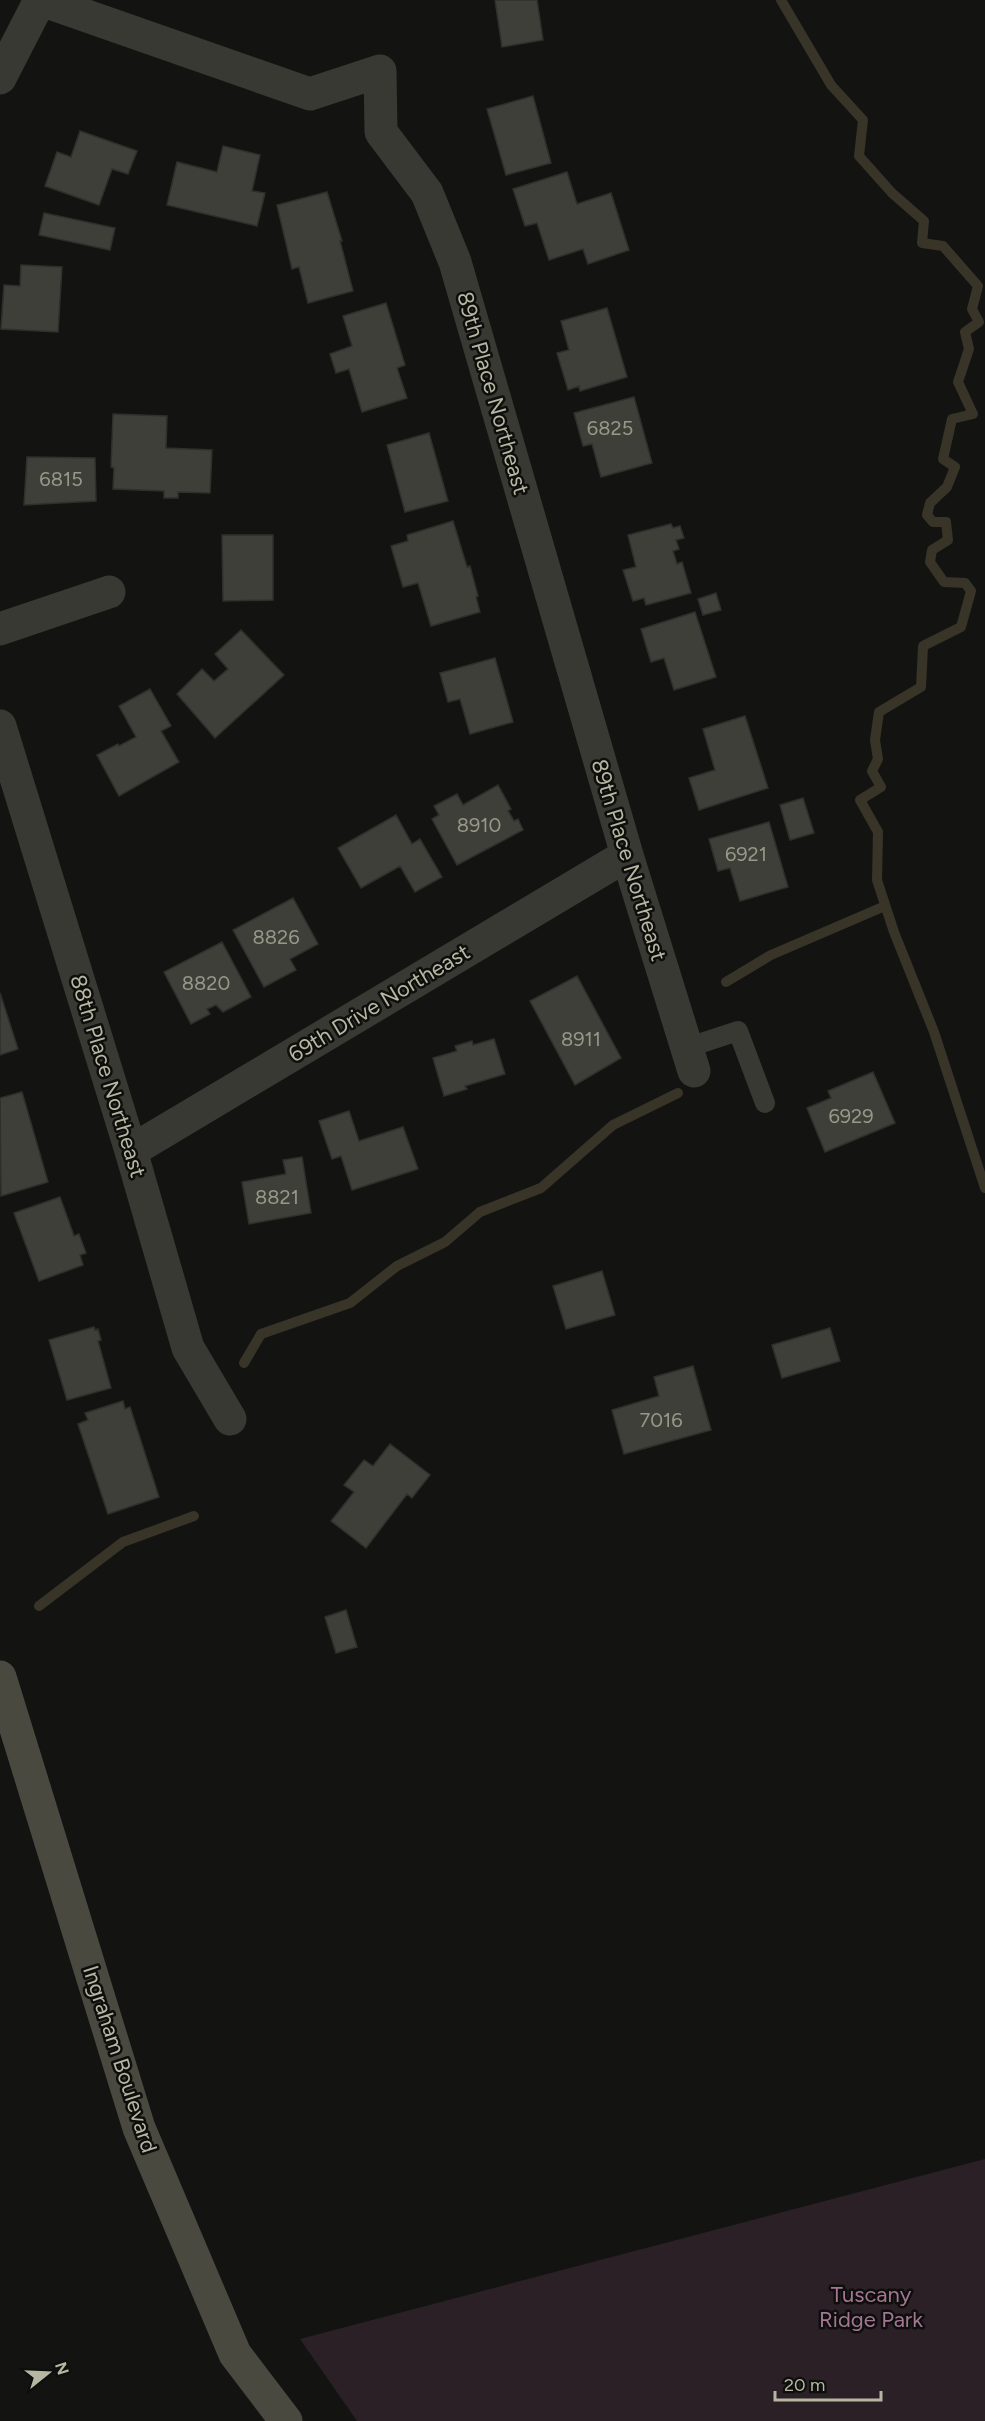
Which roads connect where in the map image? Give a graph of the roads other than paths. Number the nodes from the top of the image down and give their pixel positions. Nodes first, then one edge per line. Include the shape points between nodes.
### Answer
1 (41, 0) edge
2 (0, 78) edge
3 (109, 592) dead end
4 (0, 629) edge
5 (0, 726) edge
6 (627, 855) junction
7 (690, 1059) joint
8 (765, 1103) dead end
9 (131, 1151) junction
10 (230, 1419) dead end
11 (0, 1677) edge
12 (286, 2421) edge

1 - 2 street
1 - 6 street, 89th Place Northeast via 310,94 380,71 381,132 427,193 455,262
3 - 4 street
5 - 9 street, 88th Place Northeast
6 - 7 street, 89th Place Northeast
6 - 9 street, 69th Drive Northeast
7 - 8 lane via 738,1031
9 - 10 street, 88th Place Northeast via 188,1348
11 - 12 main road, Ingraham Boulevard via 139,2128 235,2354

